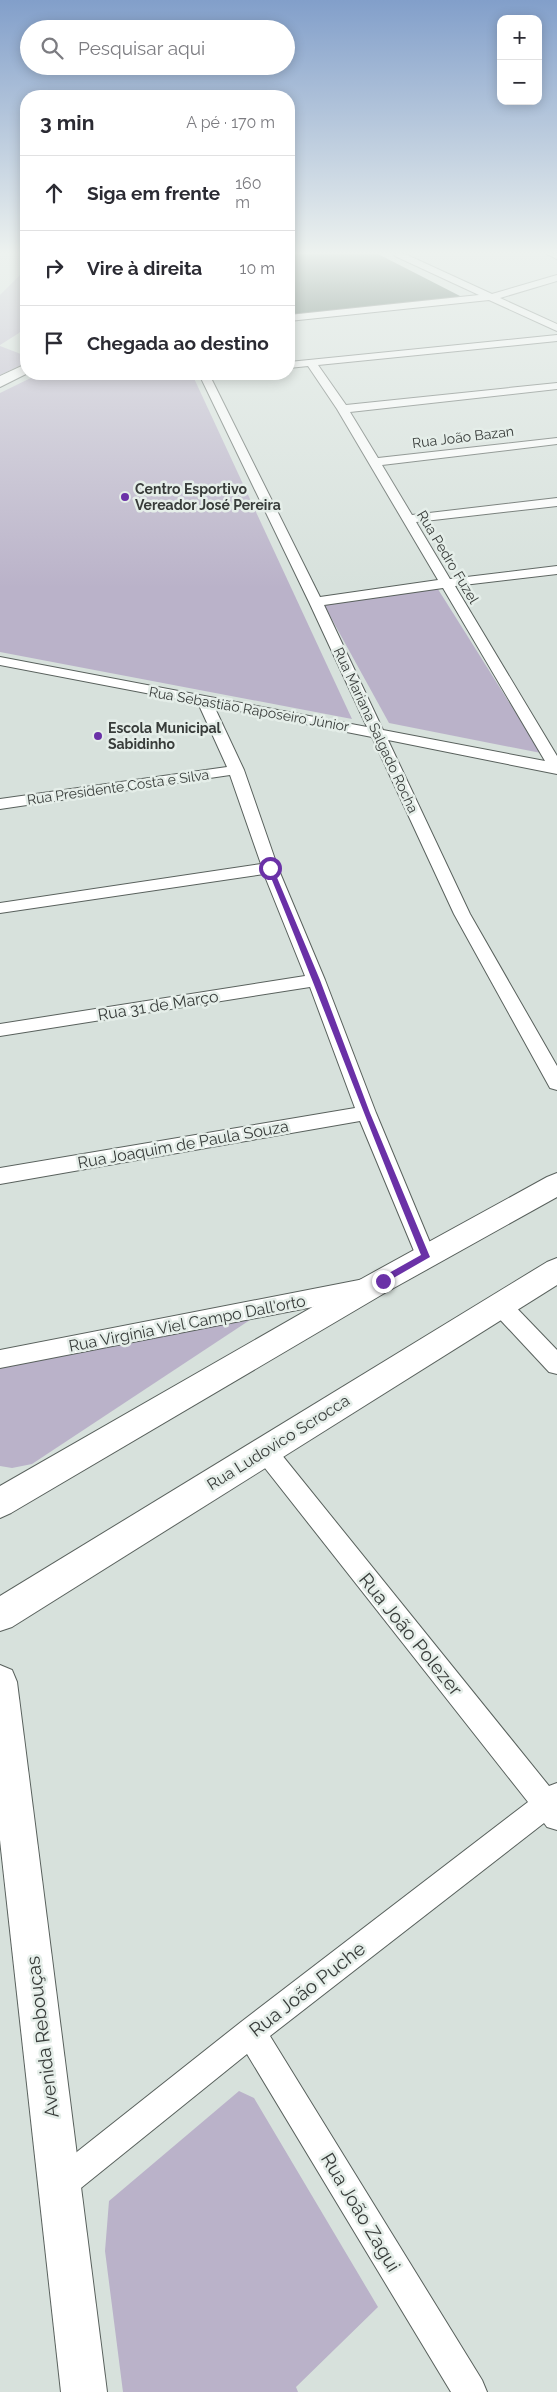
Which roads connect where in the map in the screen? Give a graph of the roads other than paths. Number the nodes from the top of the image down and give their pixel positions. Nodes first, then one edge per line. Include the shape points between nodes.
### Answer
1 (313, 366) edge
2 (20, 371) edge
3 (207, 380) edge
4 (0, 382) edge
5 (557, 386) edge
6 (343, 409) junction
7 (557, 441) edge
8 (373, 462) junction
9 (557, 502) edge
10 (408, 519) junction
11 (557, 570) edge
12 (447, 582) junction
13 (316, 602) junction
14 (0, 661) edge
15 (204, 701) junction
16 (378, 732) junction
17 (557, 769) edge
18 (236, 770) junction
19 (0, 804) edge
20 (270, 868) junction
21 (0, 908) edge
22 (316, 980) junction
23 (0, 1030) edge
24 (557, 1083) edge
25 (366, 1113) junction
26 (0, 1176) edge
27 (557, 1184) edge
28 (426, 1257) junction
29 (557, 1270) edge
30 (373, 1286) junction
31 (500, 1305) junction
32 (0, 1359) edge
33 (557, 1365) edge
34 (265, 1451) junction
35 (0, 1503) edge
36 (0, 1615) edge
37 (0, 1682) edge
38 (554, 1806) edge
39 (251, 2032) junction
40 (60, 2185) junction
41 (84, 2392) edge
42 (470, 2392) edge

1 - 6 street, Rua Pedro Fuzel
2 - 4 street
3 - 13 street, Rua Mariana Salgado Rocha
5 - 6 street
6 - 8 street, Rua Pedro Fuzel
7 - 8 street, Rua João Bazan
8 - 10 street, Rua Pedro Fuzel
9 - 10 street
10 - 12 street, Rua Pedro Fuzel
11 - 12 street
12 - 13 street
12 - 17 street, Rua Pedro Fuzel
13 - 16 street, Rua Mariana Salgado Rocha
14 - 15 street, Rua Sebastião Raposeiro Júnior
15 - 16 street, Rua Sebastião Raposeiro Júnior
15 - 18 street
16 - 17 street, Rua Sebastião Raposeiro Júnior
16 - 24 street, Rua Mariana Salgado Rocha via 462,914
18 - 19 street, Rua Presidente Costa e Silva
18 - 20 street
20 - 21 street
20 - 22 street
22 - 23 street, Rua 31 de Março
22 - 25 street
25 - 26 street, Rua Joaquim de Paula Souza
25 - 28 street
27 - 28 street
28 - 30 street
29 - 31 street, Rua Ludovico Scrocca
30 - 32 street, Rua Virgínia Viel Campo Dall'orto
30 - 35 street
31 - 33 street
31 - 34 street, Rua Ludovico Scrocca
34 - 36 street, Rua Ludovico Scrocca
34 - 38 street, Rua João Polezer
37 - 40 street, Avenida Rebouças
38 - 39 street, Rua João Puche
39 - 40 street, Rua João Puche
39 - 42 street, Rua João Zagui
40 - 41 street, Avenida Rebouças

